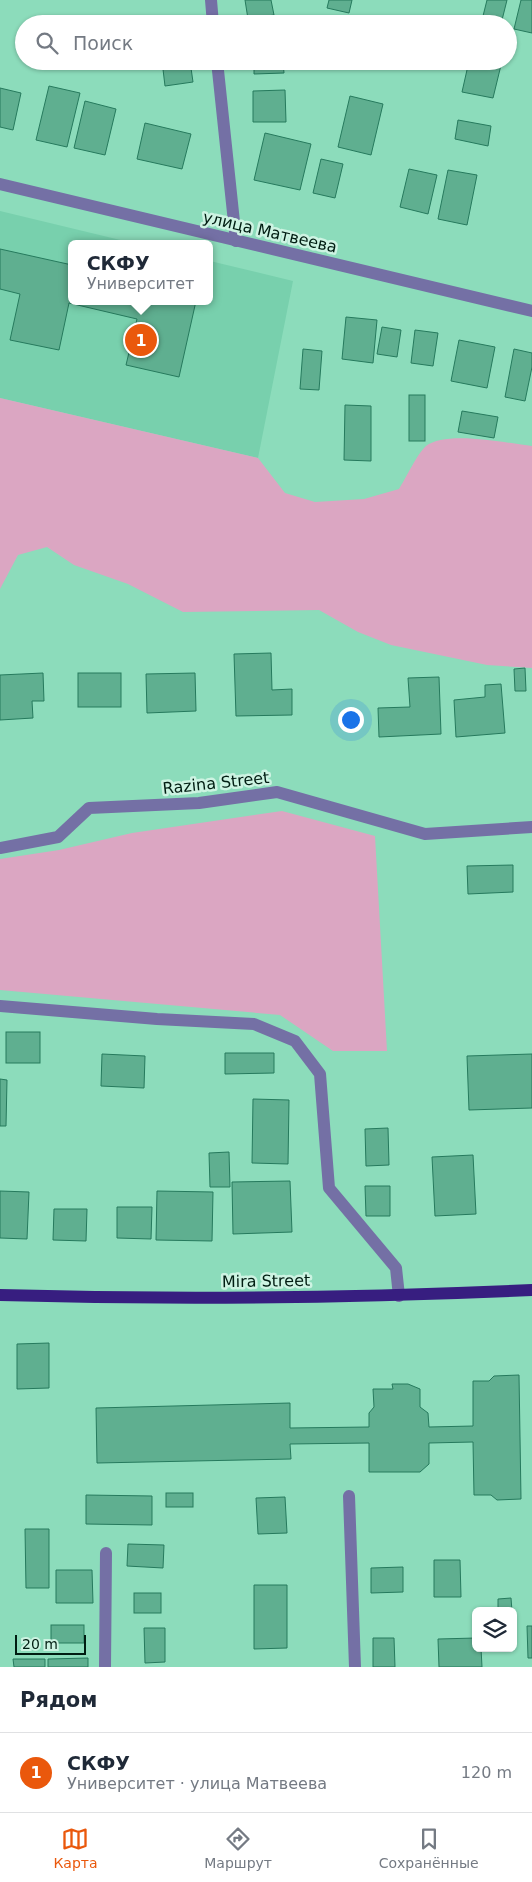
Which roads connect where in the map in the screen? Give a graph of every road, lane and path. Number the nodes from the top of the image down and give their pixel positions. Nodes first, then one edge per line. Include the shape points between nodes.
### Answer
1 (211, 0) edge
2 (213, 15) edge
3 (218, 70) edge
4 (0, 184) edge
5 (236, 241) junction
6 (532, 311) edge
7 (532, 827) edge
8 (0, 848) edge
9 (0, 1006) edge
10 (532, 1290) edge
11 (0, 1296) edge
12 (399, 1296) junction
13 (349, 1496) dead end
14 (106, 1553) dead end
15 (105, 1667) edge
16 (355, 1667) edge

1 - 2 street
3 - 5 street
4 - 5 street, улица Матвеева
5 - 6 street, улица Матвеева
7 - 8 street, Razina Street via 425,834 277,792 200,803 89,808 58,837
9 - 12 street via 254,1024 295,1041 320,1074 329,1188 396,1268
10 - 12 main road, Mira Street
11 - 12 main road, Mira Street via 136,1299
13 - 16 street
14 - 15 street

